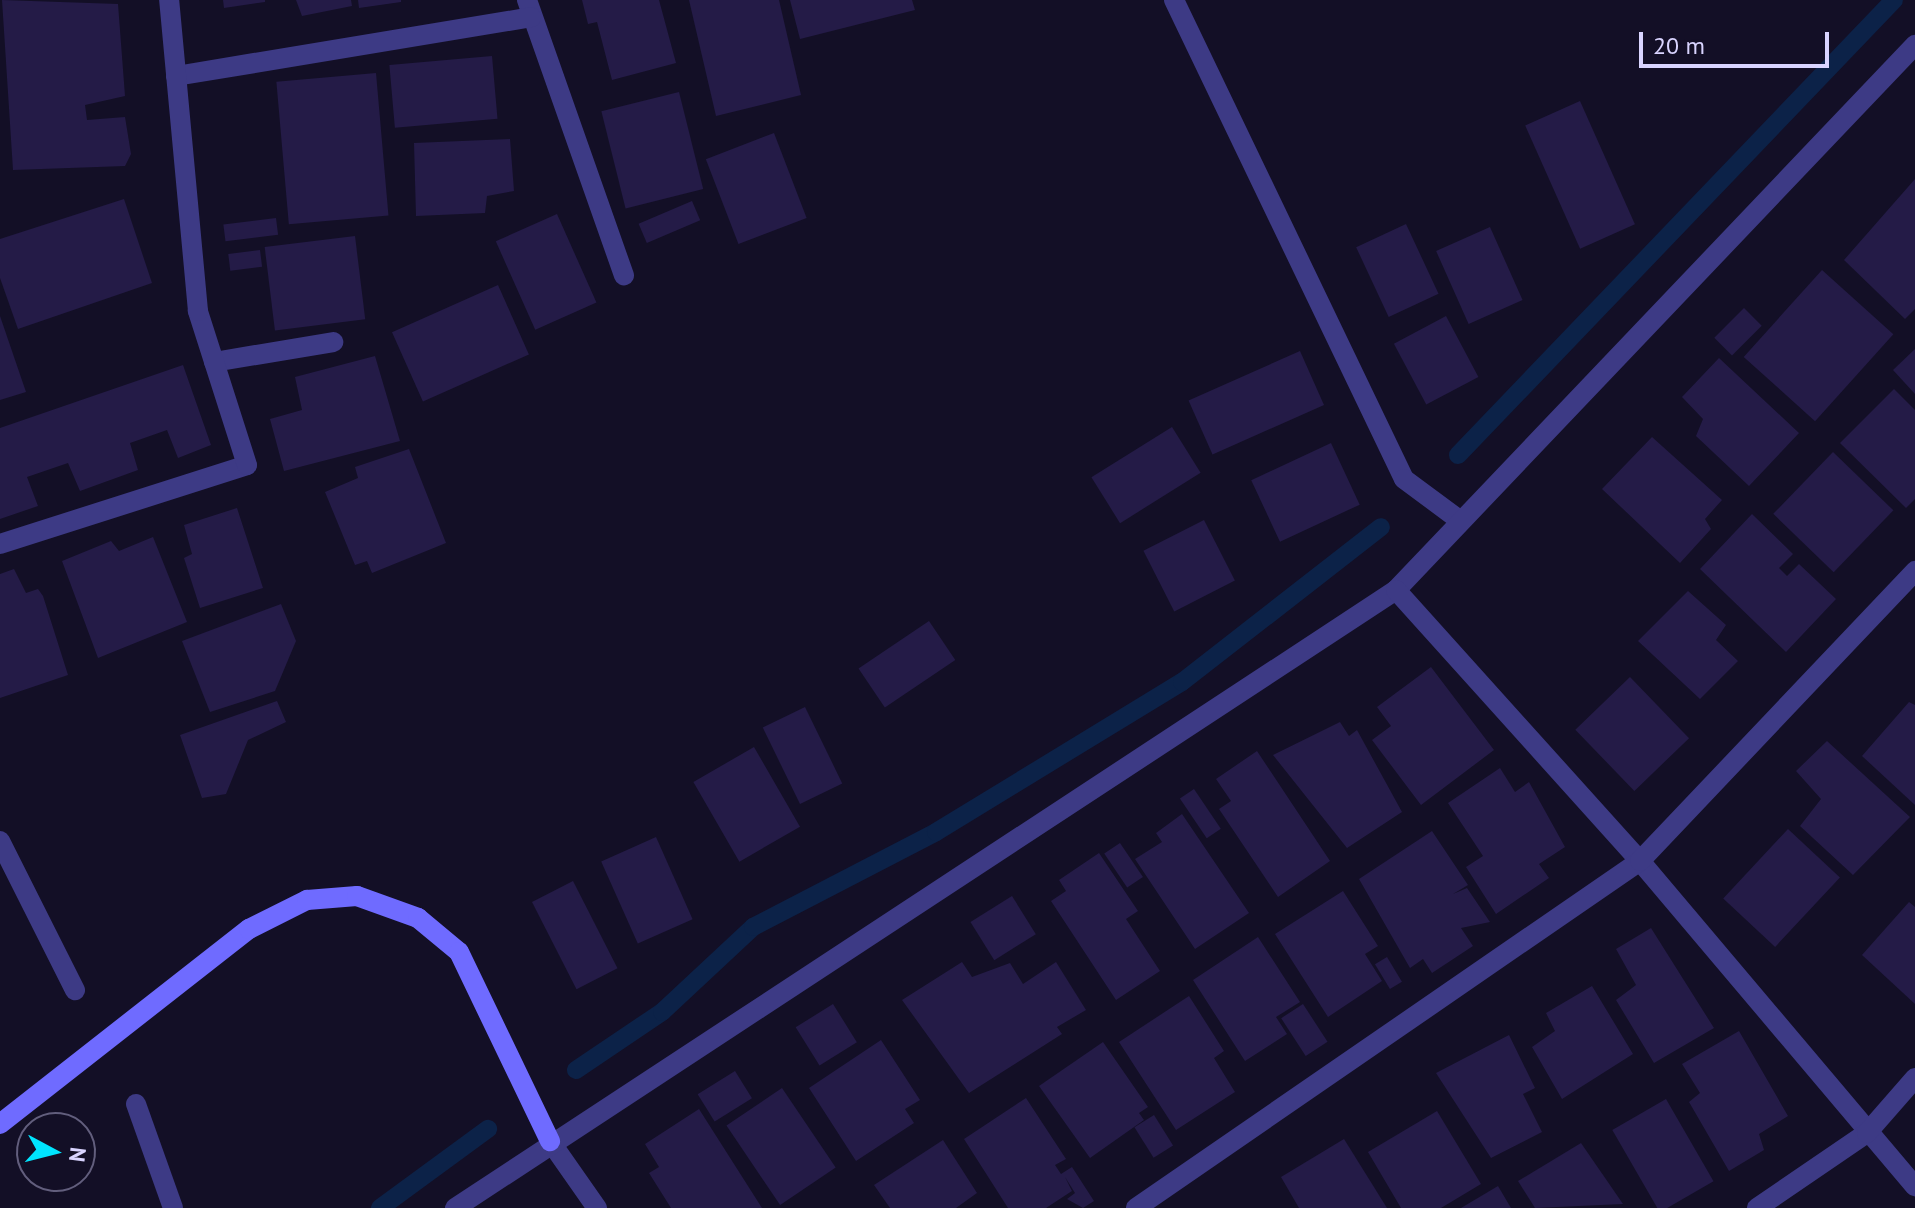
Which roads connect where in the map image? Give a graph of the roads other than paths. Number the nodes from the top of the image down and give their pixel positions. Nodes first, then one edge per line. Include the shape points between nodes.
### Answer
1 (169, 0) edge
2 (1174, 0) edge
3 (529, 8) edge
4 (1915, 45) edge
5 (176, 76) junction
6 (624, 275) dead end
7 (333, 342) dead end
8 (214, 362) junction
9 (1458, 519) junction
10 (0, 544) edge
11 (1915, 571) edge
12 (1396, 590) junction
13 (0, 841) edge
14 (1640, 861) junction
15 (75, 990) dead end
16 (1915, 1078) edge
17 (136, 1104) dead end
18 (0, 1124) edge
19 (1867, 1133) junction
20 (550, 1141) junction
21 (1915, 1186) edge
22 (173, 1208) edge
23 (455, 1208) edge
24 (597, 1208) edge
25 (1136, 1208) edge
26 (1757, 1208) edge

1 - 5 street
2 - 9 street via 1404,479
3 - 5 street
3 - 6 street
4 - 9 street
5 - 8 street via 198,311
7 - 8 street
8 - 10 street via 247,465
9 - 12 street
11 - 14 street
12 - 14 street
12 - 20 street
13 - 15 street
14 - 19 street
14 - 25 street
16 - 19 street
17 - 22 street
18 - 20 street via 249,929 307,900 357,896 418,918 459,952
19 - 21 street
19 - 26 street
20 - 23 street
20 - 24 street

